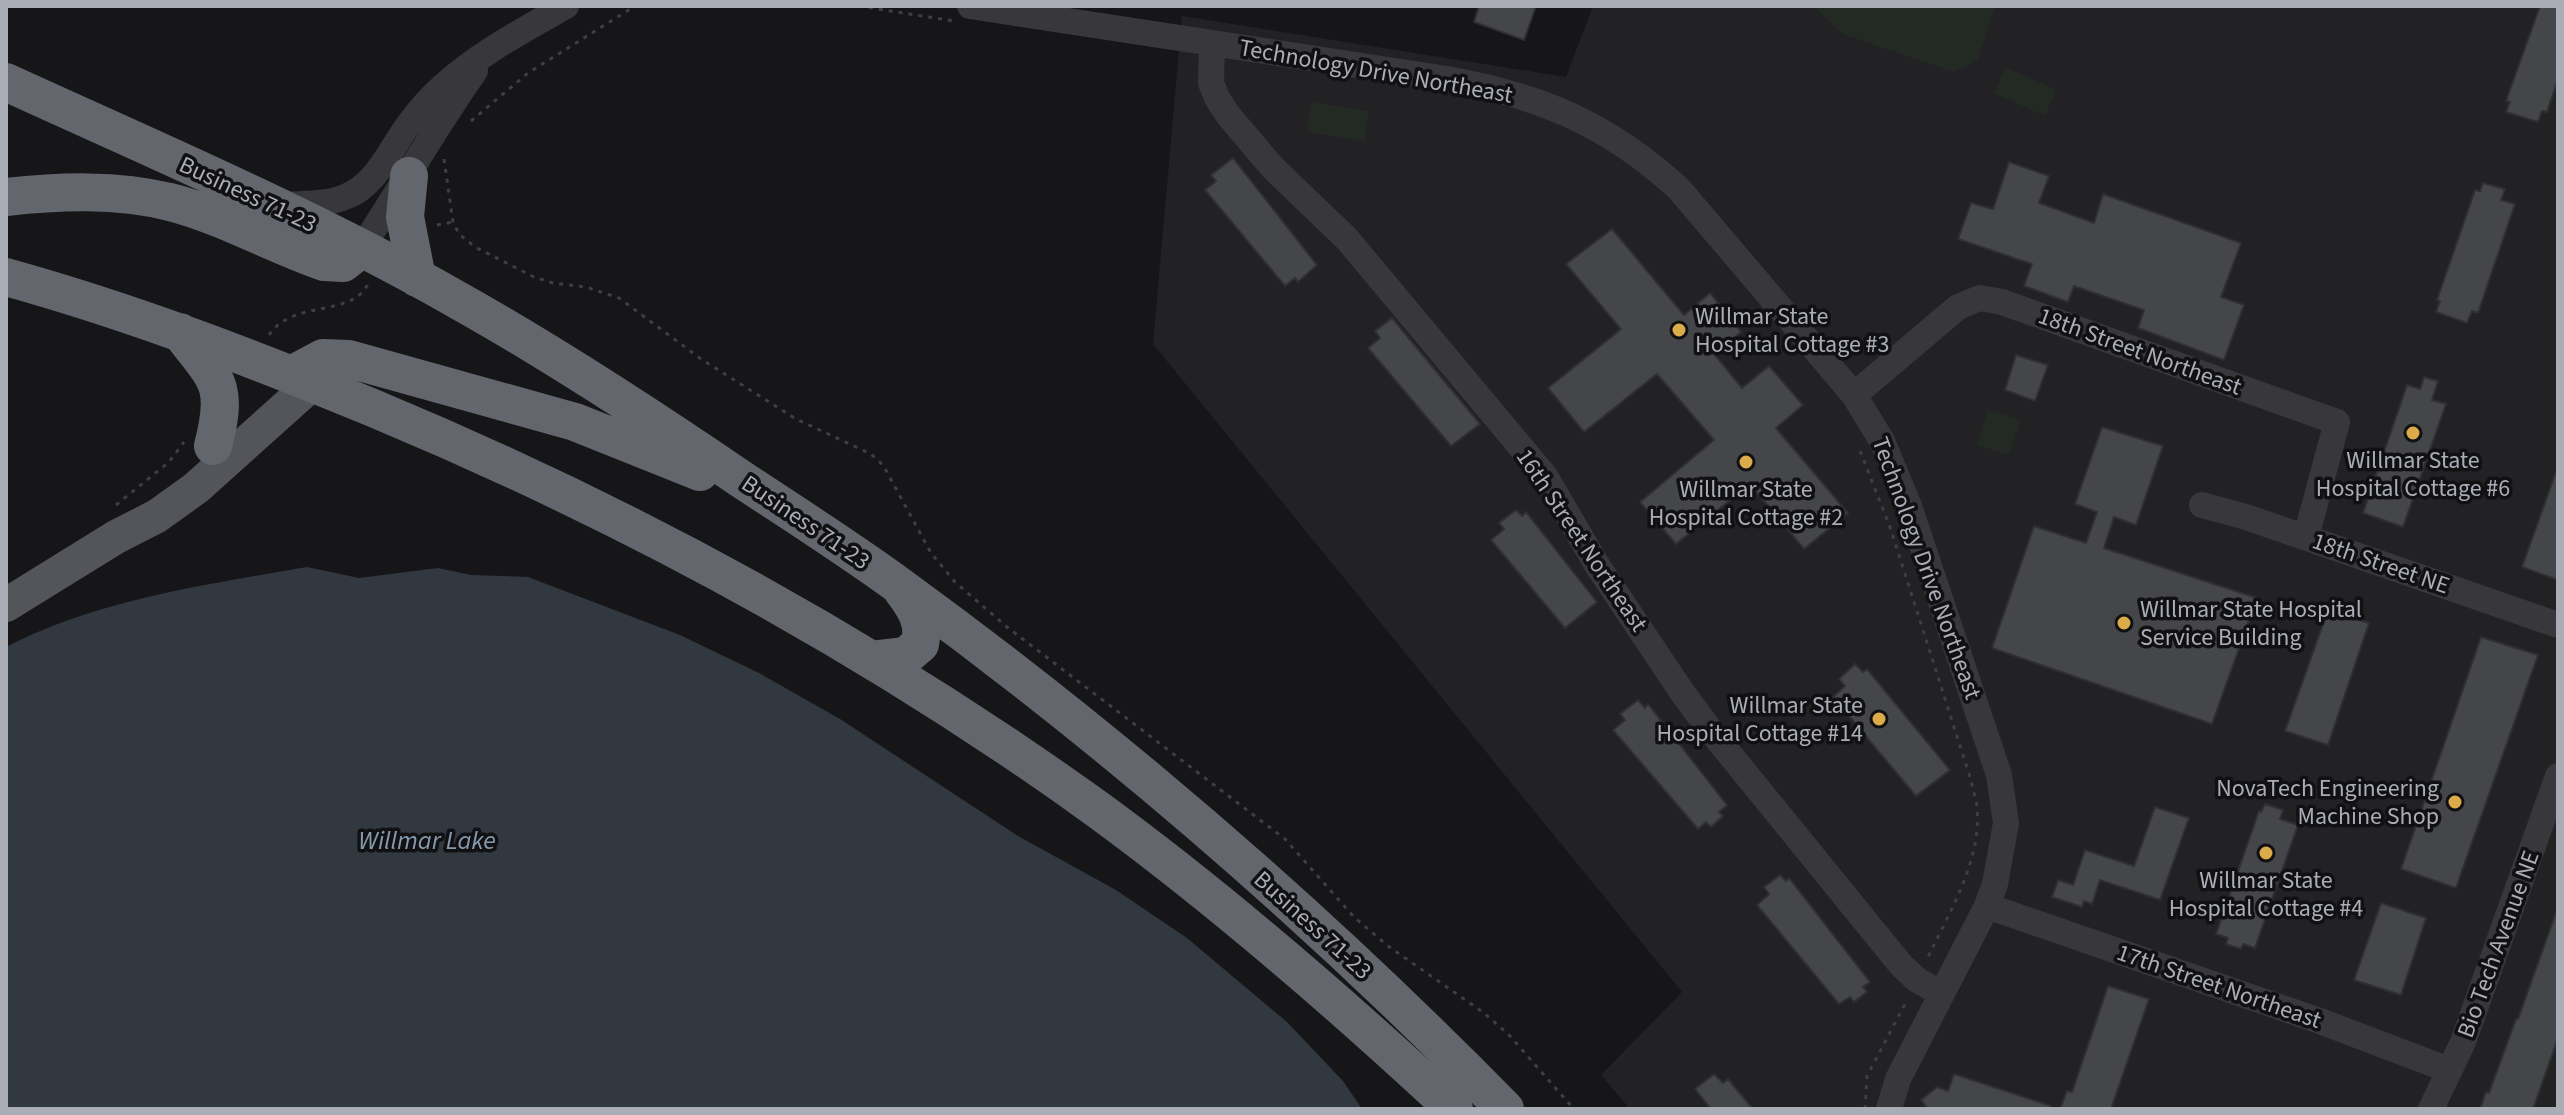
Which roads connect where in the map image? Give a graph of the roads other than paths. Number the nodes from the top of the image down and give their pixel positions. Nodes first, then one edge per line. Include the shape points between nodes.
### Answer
1 (566, 6) edge
2 (968, 14) edge
3 (1212, 43) junction
4 (486, 55) junction
5 (6, 82) edge
6 (409, 176) junction
7 (6, 197) edge
8 (274, 206) junction
9 (365, 266) junction
10 (6, 277) edge
11 (417, 278) junction
12 (180, 332) junction
13 (303, 378) junction
14 (1854, 395) junction
15 (199, 444) junction
16 (2202, 505) dead end
17 (111, 524) junction
18 (2306, 537) junction
19 (844, 547) junction
20 (898, 585) junction
21 (6, 605) edge
22 (2558, 625) edge
23 (871, 660) junction
24 (2558, 776) edge
25 (1987, 906) junction
26 (1942, 994) junction
27 (2449, 1070) junction
28 (1454, 1109) edge
29 (1505, 1109) edge
30 (1889, 1109) edge
31 (2431, 1109) edge

1 - 4 street
2 - 3 street, Technology Drive Northeast
3 - 14 street, Technology Drive Northeast via 1494,88 1550,105 1600,130 1649,162 1686,195
3 - 26 street, 16th Street Northeast via 1211,83 1228,115 1273,168 1347,239 1545,476 1682,692 1901,965
4 - 6 street
4 - 8 street via 425,103 361,188 330,201
5 - 8 highway, Business 71-23
6 - 9 street
6 - 11 highway via 405,217
7 - 9 highway via 66,192 144,197 200,212 324,262
8 - 9 highway, Business 71-23
9 - 11 highway, Business 71-23
10 - 12 highway, Business 71-23
11 - 19 highway, Business 71-23 via 607,391
12 - 13 highway, Business 71-23
12 - 15 highway via 219,387 221,407
13 - 15 main road
13 - 17 main road via 196,488 157,516
13 - 19 highway via 323,358 349,359 575,422 729,485
13 - 23 highway, Business 71-23 via 493,458 633,525
14 - 18 street, 18th Street Northeast via 1958,307 1980,298 2002,302 2337,422
14 - 25 street, Technology Drive Northeast via 1898,476 1999,775 2006,823
15 - 17 main road
16 - 18 street, 18th Street NE
17 - 21 main road
18 - 22 street, 18th Street NE
19 - 20 highway, Business 71-23
20 - 23 highway via 918,612 920,644 906,656
20 - 29 highway, Business 71-23 via 1102,744 1264,880
23 - 28 highway, Business 71-23 via 1022,757 1185,876 1358,1020
24 - 27 street, Bio Tech Avenue NE
25 - 26 street, Technology Drive Northeast
25 - 27 street, 17th Street Northeast
26 - 30 street, Technology Drive Northeast via 1898,1079
27 - 31 street, Bio Tech Avenue NE

